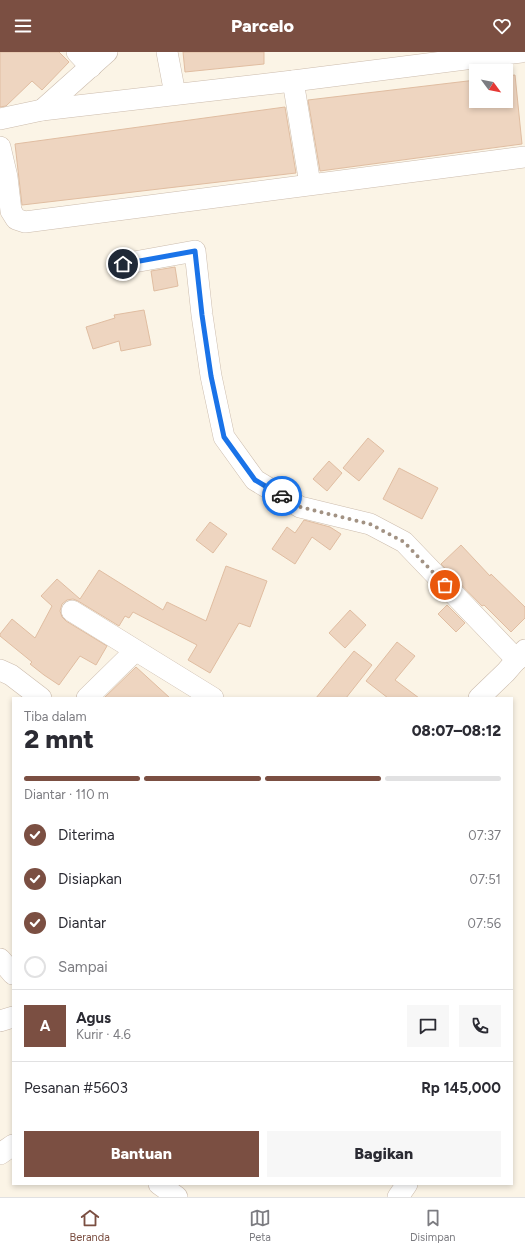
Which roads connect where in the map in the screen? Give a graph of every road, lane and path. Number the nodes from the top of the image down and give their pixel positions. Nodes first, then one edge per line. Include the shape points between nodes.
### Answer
1 (77, 52) edge
2 (107, 52) edge
3 (167, 52) edge
4 (521, 52) edge
5 (91, 67) junction
6 (293, 81) junction
7 (175, 94) junction
8 (42, 110) junction
9 (0, 119) edge
10 (0, 146) edge
11 (525, 157) edge
12 (310, 184) junction
13 (123, 264) dead end
14 (72, 611) dead end
15 (135, 651) junction
16 (521, 655) edge
17 (0, 670) edge
18 (40, 697) edge
19 (88, 697) edge
20 (211, 697) edge
21 (480, 697) edge
22 (0, 959) edge
23 (12, 973) edge
24 (12, 1017) edge
25 (0, 1021) edge
26 (12, 1146) edge
27 (0, 1154) edge
28 (407, 1185) edge
29 (398, 1197) edge

1 - 5 street
2 - 5 street
3 - 7 street
4 - 6 street
5 - 8 street
6 - 7 street
6 - 12 street
7 - 8 street
8 - 9 street
10 - 12 street via 11,211 16,219 25,222
11 - 12 street
13 - 16 street via 195,251 211,376 224,437 255,480 300,507 370,524 404,542
14 - 15 street
15 - 19 street
15 - 20 street
16 - 21 street
17 - 18 street via 11,675
22 - 23 street
24 - 25 street
26 - 27 street
28 - 29 street

